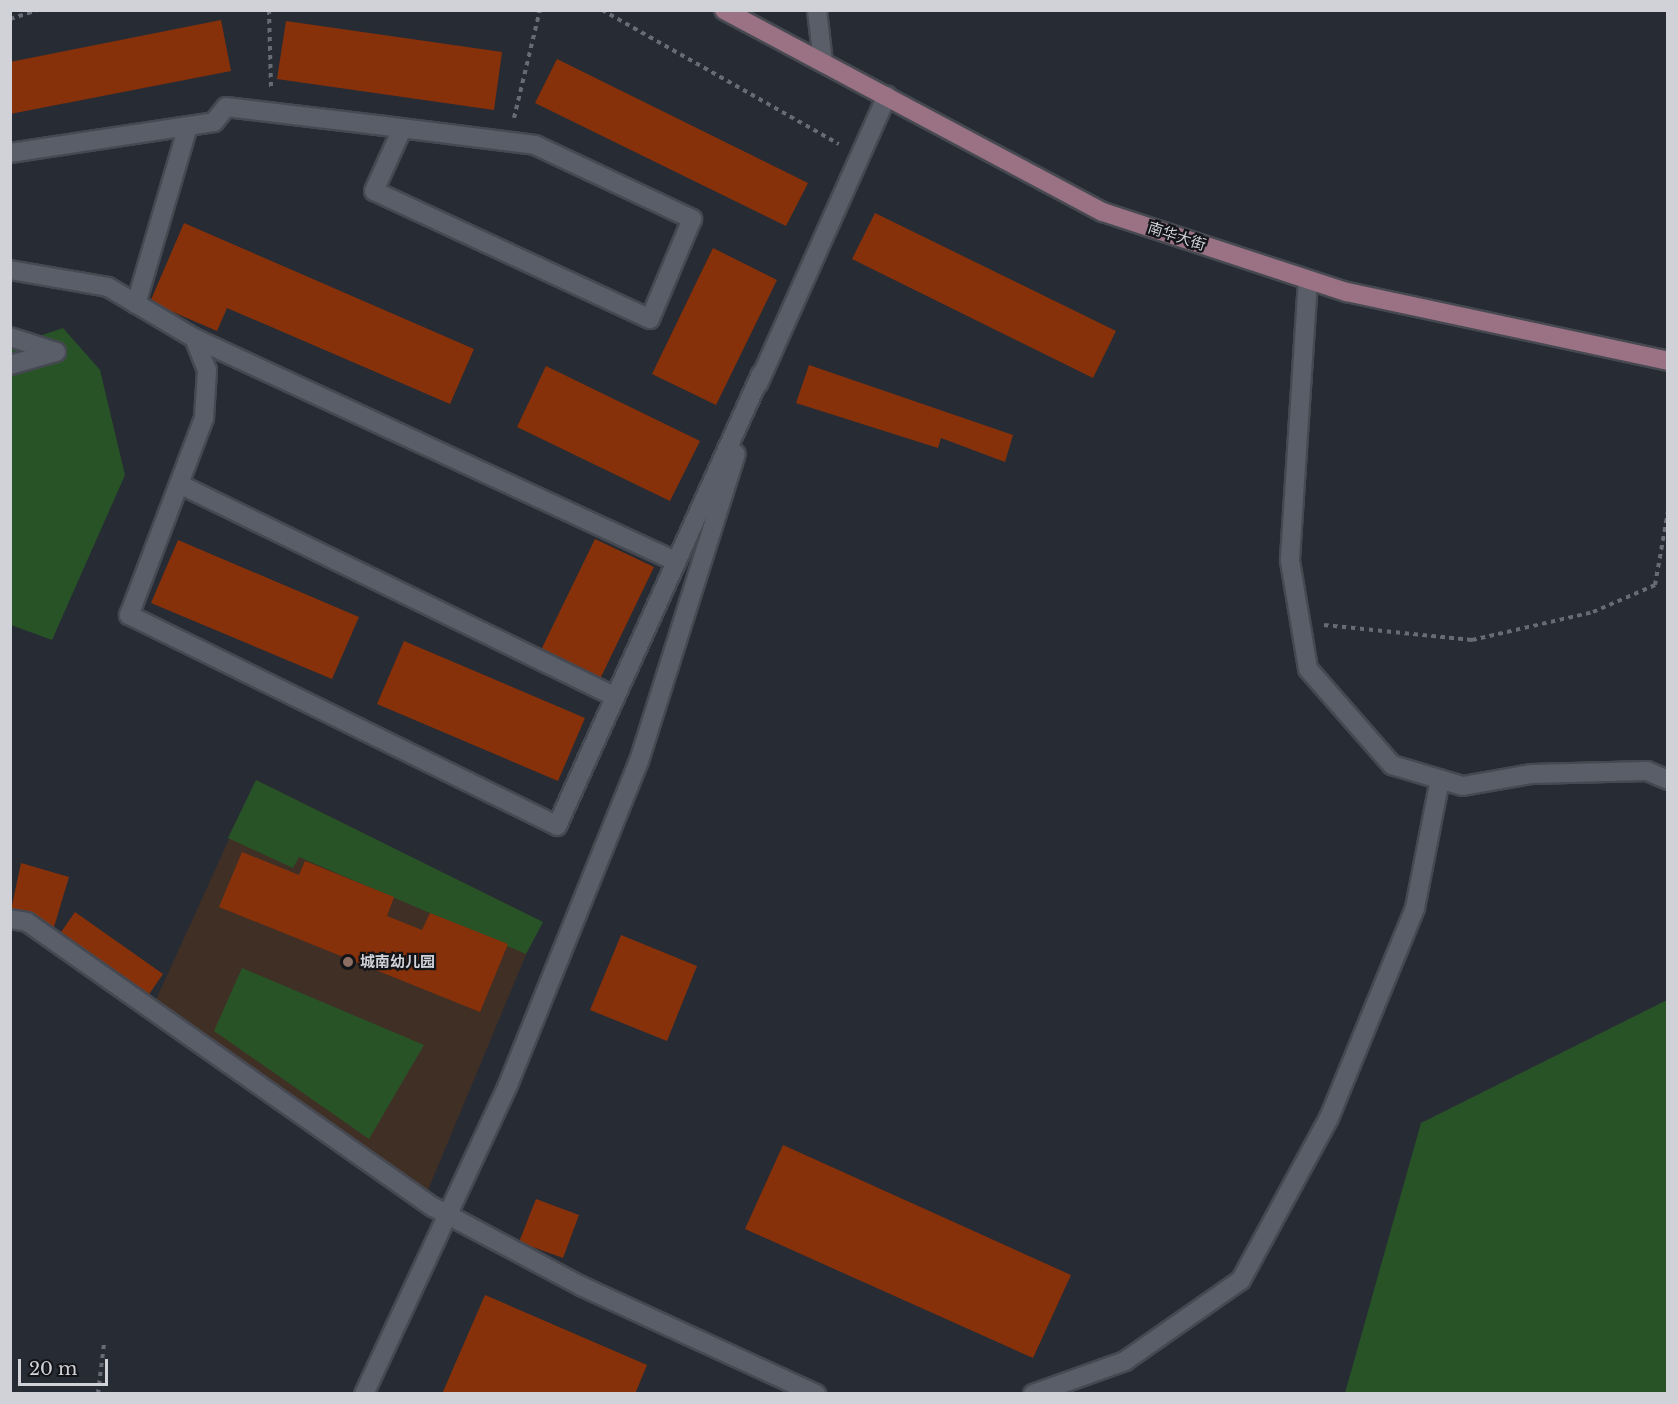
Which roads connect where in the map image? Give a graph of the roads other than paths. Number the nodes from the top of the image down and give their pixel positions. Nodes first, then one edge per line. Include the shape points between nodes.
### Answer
1 (724, 10) edge
2 (817, 10) edge
3 (823, 63) junction
4 (887, 96) junction
5 (188, 126) junction
6 (402, 129) junction
7 (10, 153) edge
8 (10, 270) edge
9 (1308, 280) junction
10 (136, 304) junction
11 (10, 337) edge
12 (194, 339) junction
13 (1668, 361) edge
14 (10, 365) edge
15 (761, 374) junction
16 (179, 484) junction
17 (677, 562) junction
18 (615, 697) junction
19 (1440, 779) junction
20 (1668, 780) edge
21 (10, 919) edge
22 (448, 1215) junction
23 (364, 1394) edge
24 (816, 1394) edge
25 (1033, 1394) edge

1 - 3 main road, 南华大街
2 - 3 street
3 - 4 main road, 南华大街
4 - 9 main road, 南华大街 via 1103,212
4 - 15 street
5 - 6 street via 214,122 226,107
5 - 7 street
5 - 10 street
6 - 6 street via 535,146 692,219 651,319 374,191
8 - 10 street via 108,287
9 - 13 main road, 南华大街
9 - 19 street via 1290,561 1308,669 1392,765
10 - 12 street
11 - 14 street via 56,352
12 - 16 street via 207,370 204,418
12 - 17 street
15 - 17 street
15 - 22 street via 639,761 508,1084
16 - 18 street
16 - 18 street via 129,615 557,826
17 - 18 street
19 - 20 street via 1463,786 1532,774 1647,771
19 - 25 street via 1415,908 1329,1118 1241,1280 1125,1361
21 - 22 street via 27,922
22 - 23 street
22 - 24 street via 582,1286

